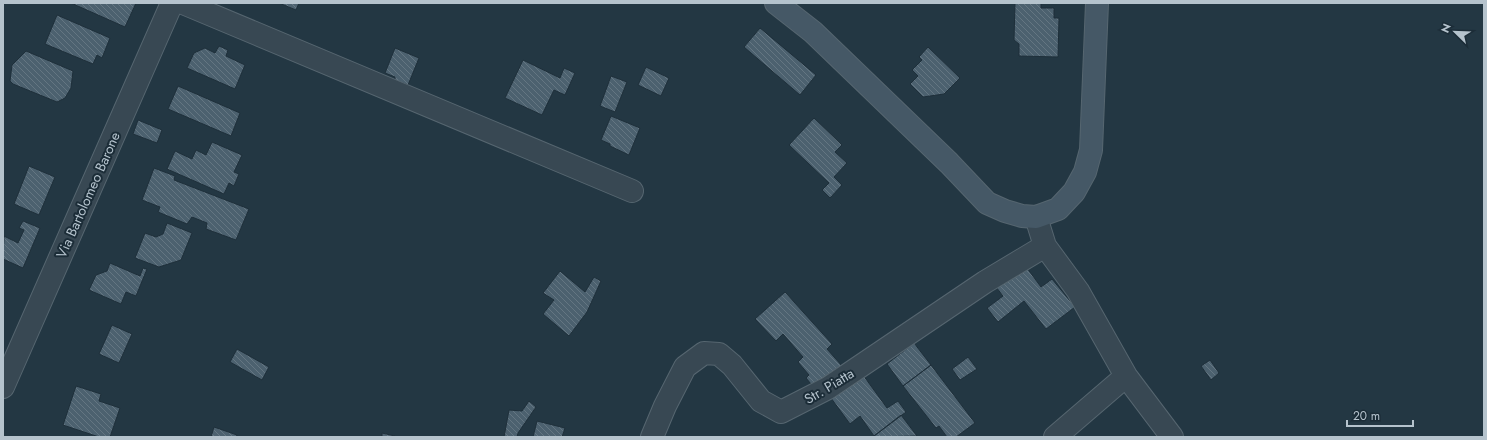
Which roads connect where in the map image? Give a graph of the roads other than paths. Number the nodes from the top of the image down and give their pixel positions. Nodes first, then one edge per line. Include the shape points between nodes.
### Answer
1 (172, 3) edge
2 (183, 3) edge
3 (776, 3) edge
4 (1098, 3) edge
5 (632, 191) dead end
6 (1036, 217) junction
7 (1045, 246) junction
8 (1126, 376) junction
9 (3, 387) edge
10 (652, 437) edge
11 (1055, 437) edge
12 (1172, 437) edge

1 - 9 street, Via Bartolomeo Barone
2 - 5 street
3 - 6 main road via 813,32 988,202 1005,211
4 - 6 main road via 1091,150 1085,172 1074,192 1058,209
6 - 7 street
7 - 8 street via 1078,292
7 - 10 street, Str. Piatta via 986,282 828,388 781,412 761,401 732,366 718,354 704,353 685,367
8 - 11 street
8 - 12 street

